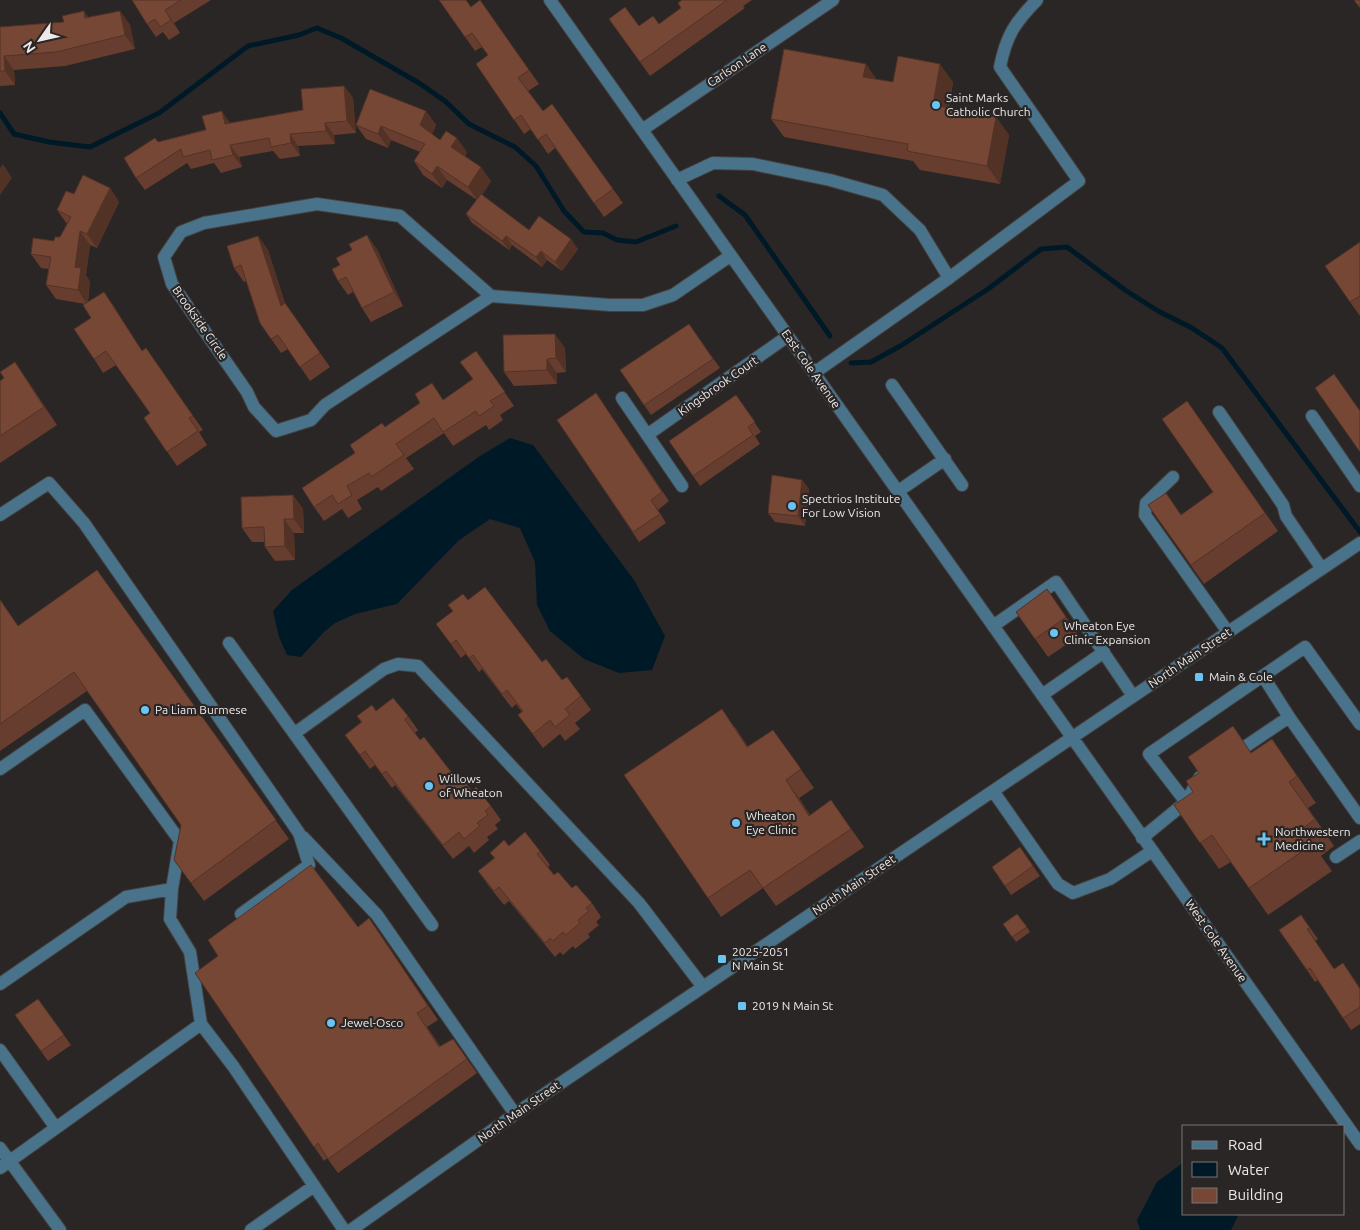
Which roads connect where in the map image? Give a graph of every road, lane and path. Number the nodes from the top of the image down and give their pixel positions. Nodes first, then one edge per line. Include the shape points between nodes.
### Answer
1 (550, 0) edge
2 (832, 0) edge
3 (1037, 0) edge
4 (642, 130) junction
5 (677, 180) junction
6 (730, 256) junction
7 (949, 278) junction
8 (491, 296) junction
9 (788, 336) junction
10 (814, 373) junction
11 (892, 385) dead end
12 (622, 398) dead end
13 (1219, 412) dead end
14 (1312, 416) dead end
15 (647, 435) junction
16 (944, 459) junction
17 (1173, 477) dead end
18 (962, 485) dead end
19 (682, 486) dead end
20 (1360, 486) edge
21 (897, 492) junction
22 (0, 515) edge
23 (1360, 543) edge
24 (1322, 569) junction
25 (993, 626) junction
26 (1228, 632) junction
27 (230, 643) dead end
28 (1104, 652) junction
29 (1263, 676) junction
30 (1042, 695) junction
31 (1133, 696) junction
32 (1289, 717) junction
33 (1360, 724) edge
34 (295, 733) junction
35 (1072, 738) junction
36 (1224, 761) edge
37 (0, 769) edge
38 (1208, 772) edge
39 (993, 791) junction
40 (1186, 802) junction
41 (1360, 818) edge
42 (299, 834) junction
43 (1142, 838) junction
44 (1360, 841) edge
45 (1152, 851) junction
46 (1336, 857) dead end
47 (172, 889) junction
48 (241, 914) edge
49 (432, 925) dead end
50 (0, 984) edge
51 (703, 987) junction
52 (202, 1024) junction
53 (0, 1050) edge
54 (515, 1114) junction
55 (56, 1128) junction
56 (1360, 1144) edge
57 (0, 1148) edge
58 (5, 1165) edge
59 (314, 1186) junction
60 (60, 1230) edge
61 (251, 1230) edge
62 (344, 1230) edge
63 (351, 1230) edge

1 - 4 street, East Cole Avenue
2 - 4 street, Carlson Lane
3 - 7 street via 1005,42 1000,67 1079,181
4 - 5 street, East Cole Avenue
5 - 6 street, East Cole Avenue
5 - 7 street via 713,163 752,164 883,195 920,230
6 - 8 street via 672,295 643,305
6 - 9 street, East Cole Avenue
7 - 10 street
8 - 8 street, Brookside Circle via 325,405 311,420 276,431 254,407 172,284 164,257 181,232 204,223 317,204 400,216
9 - 10 street, East Cole Avenue
9 - 15 street, Kingsbrook Court
10 - 21 street, East Cole Avenue
11 - 16 street
12 - 15 street
13 - 24 street
14 - 20 street
15 - 19 street
16 - 18 street
16 - 21 street
17 - 26 street via 1146,503 1146,515
21 - 25 street, East Cole Avenue
22 - 42 street via 49,483 84,523
23 - 24 street, North Main Street
24 - 26 street, North Main Street
25 - 28 street via 1056,582
25 - 30 street, East Cole Avenue
26 - 31 street, North Main Street
27 - 34 street
28 - 30 street
28 - 31 street
29 - 32 street
29 - 33 street via 1304,647
29 - 40 street via 1149,754
30 - 35 street, East Cole Avenue
31 - 35 street, North Main Street
32 - 36 street
32 - 41 street
34 - 49 street
34 - 51 street via 384,669 398,664 418,666 639,903
35 - 39 street, North Main Street
35 - 43 street, West Cole Avenue
37 - 47 street via 85,710 180,841
38 - 40 street via 1200,777
39 - 45 street via 1058,884 1073,893 1110,879
39 - 51 street, North Main Street
40 - 43 street
42 - 48 street via 310,865
42 - 54 street via 377,915
43 - 45 street, West Cole Avenue
44 - 46 street
45 - 56 street, West Cole Avenue
47 - 50 street via 126,897
47 - 52 street via 170,918 190,952
51 - 54 street, North Main Street
52 - 55 street
52 - 59 street
53 - 55 street
54 - 63 street, North Main Street
55 - 58 street
57 - 58 street
58 - 60 street
59 - 61 street
59 - 62 street

